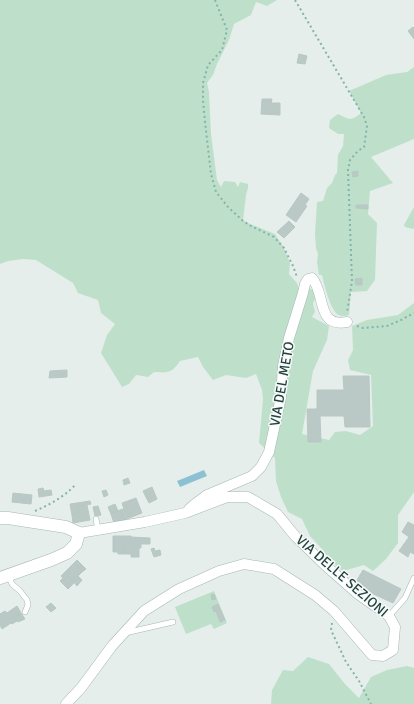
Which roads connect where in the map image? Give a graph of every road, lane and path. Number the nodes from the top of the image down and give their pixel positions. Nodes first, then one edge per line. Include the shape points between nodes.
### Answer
1 (215, 0) edge
2 (295, 0) edge
3 (303, 293) junction
4 (414, 313) edge
5 (347, 322) junction
6 (76, 484) dead end
7 (33, 512) dead end
8 (185, 513) junction
9 (0, 518) edge
10 (96, 519) dead end
11 (98, 530) junction
12 (79, 533) junction
13 (4, 576) edge
14 (414, 578) edge
15 (334, 611) junction
16 (25, 612) dead end
17 (390, 616) junction
18 (173, 622) dead end
19 (122, 634) junction
20 (66, 704) edge
21 (371, 704) edge

1 - 3 path via 227,30 222,50 208,64 203,94 211,174 216,192 242,220 274,237 284,248
2 - 5 path via 367,126 364,147 350,160 348,170 352,281
3 - 5 street, VIA DEL METO via 308,278 312,278 322,298 325,314 336,323
3 - 8 street, VIA DEL METO via 287,347 281,397 269,452 252,476 207,495
4 - 5 path via 387,326 364,328
6 - 7 path via 58,499
8 - 11 street, VIA DELLE SEZIONI
8 - 17 street, VIA DELLE SEZIONI via 227,497 248,497 277,514 325,565 358,594
9 - 12 street via 66,527
10 - 11 lane
11 - 12 street, VIA DELLE SEZIONI
12 - 13 street via 76,544 67,553
13 - 16 lane via 27,600
14 - 17 lane via 405,598
15 - 17 street, VIA DELLE SEZIONI via 372,655 383,656 393,650 395,627
15 - 19 street, VIA DELLE SEZIONI via 315,595 274,569 244,564 219,571 179,589 144,611
15 - 21 path via 331,630 346,662
18 - 19 lane
19 - 20 street, VIA DELLE SEZIONI

